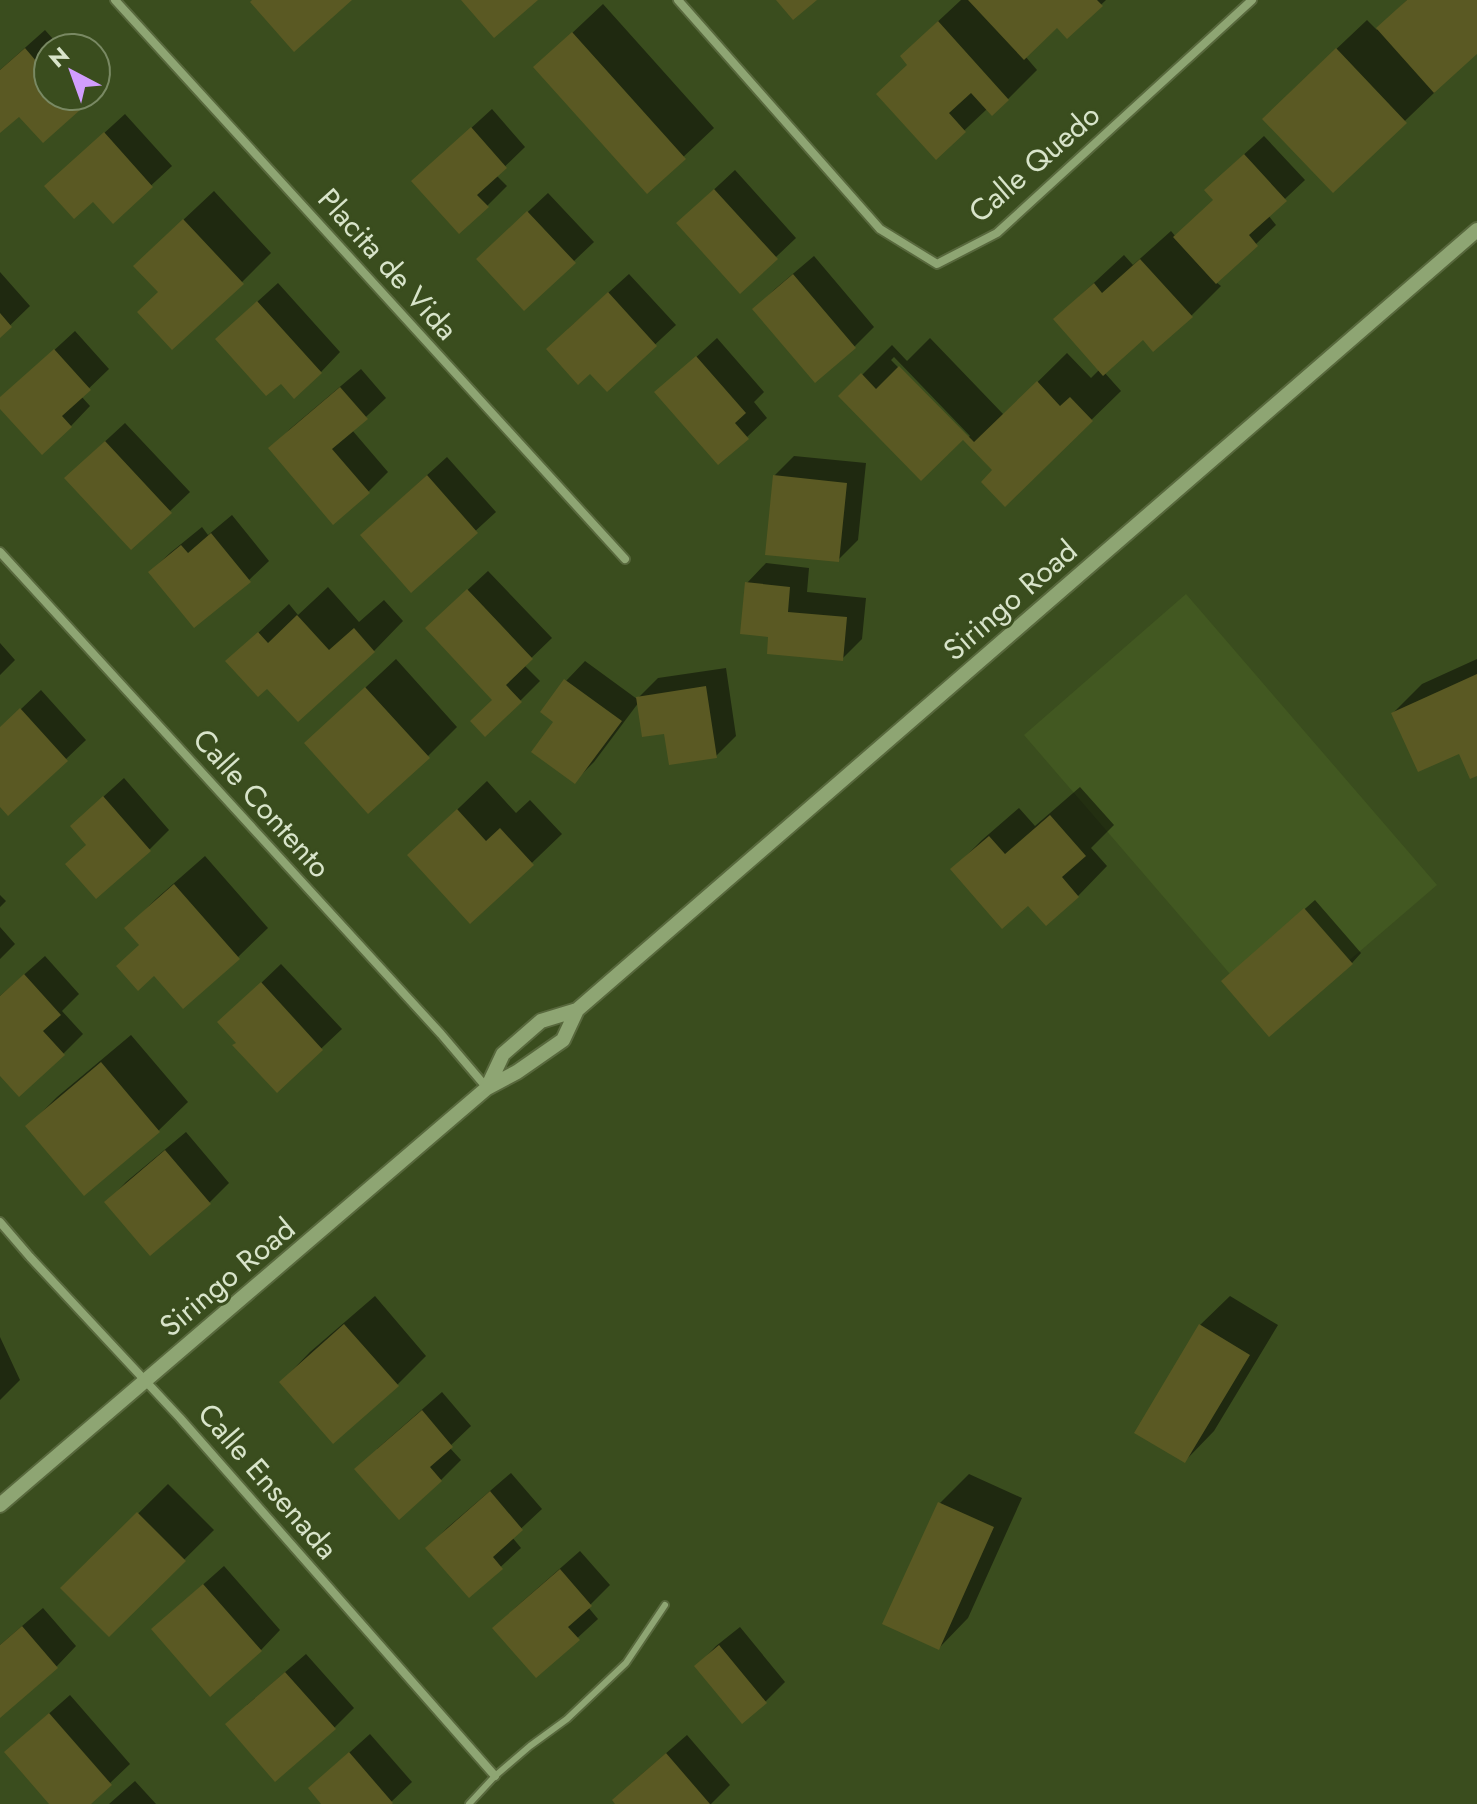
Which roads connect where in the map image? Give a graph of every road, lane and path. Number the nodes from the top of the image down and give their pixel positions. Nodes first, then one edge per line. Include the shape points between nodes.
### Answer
1 (115, 0) edge
2 (678, 0) edge
3 (1252, 0) edge
4 (1477, 230) edge
5 (0, 552) edge
6 (625, 559) dead end
7 (577, 1010) junction
8 (487, 1088) junction
9 (0, 1222) edge
10 (145, 1380) junction
11 (0, 1505) edge
12 (665, 1605) dead end
13 (495, 1776) junction
14 (469, 1804) edge

1 - 6 street, Placita de Vida
2 - 3 street, Calle Quedo via 880,229 937,264 997,233
4 - 7 street, Siringo Road
5 - 8 street, Calle Contento
7 - 8 street, Siringo Road via 563,1040
7 - 8 street, Siringo Road via 541,1021 512,1045
8 - 10 street, Siringo Road
9 - 10 street, Calle Ensenada
10 - 11 street, Siringo Road
10 - 13 street, Calle Ensenada
12 - 13 lane via 626,1663
13 - 14 lane

